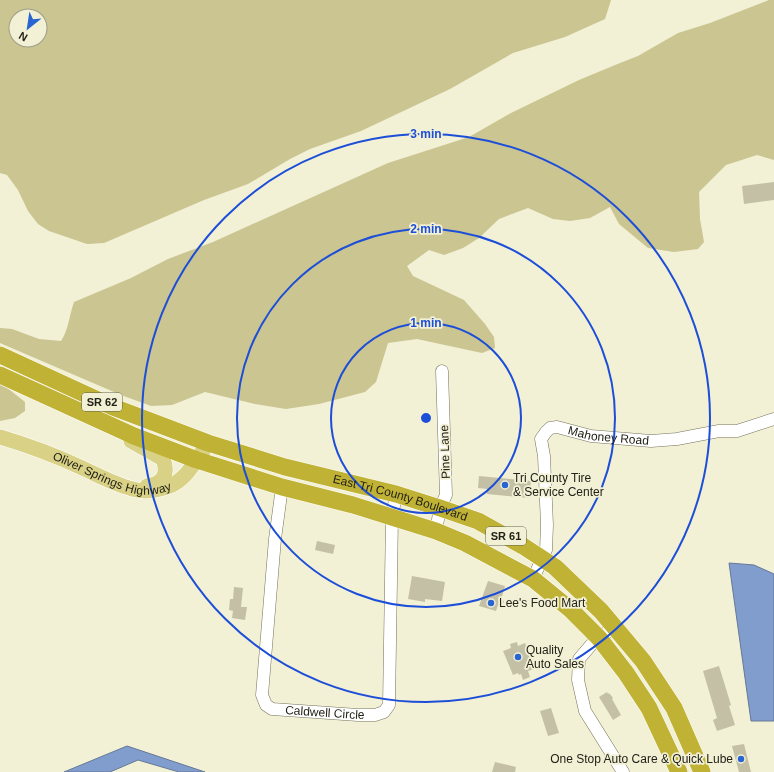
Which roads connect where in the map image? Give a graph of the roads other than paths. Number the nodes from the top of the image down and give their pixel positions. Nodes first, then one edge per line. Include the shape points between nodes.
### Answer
1 (0, 355) edge
2 (442, 371) dead end
3 (0, 375) edge
4 (73, 408) junction
5 (774, 418) edge
6 (0, 437) edge
7 (208, 443) junction
8 (197, 460) junction
9 (109, 480) junction
10 (282, 487) junction
11 (396, 494) junction
12 (440, 508) junction
13 (392, 517) junction
14 (436, 531) junction
15 (542, 558) junction
16 (533, 579) junction
17 (615, 626) junction
18 (599, 638) junction
19 (623, 772) edge
20 (679, 772) edge
21 (702, 772) edge

1 - 7 highway, East Tri County Boulevard / SR 62 via 113,407
2 - 12 street, Pine Lane via 446,495
3 - 4 highway, East Tri County Boulevard / SR 62
4 - 8 highway, East Tri County Boulevard / SR 62 via 134,436
4 - 9 main road via 163,459 166,466 162,480 149,486
5 - 15 street, Mahoney Road via 737,430 651,441 591,436 557,426 550,428 541,439 547,525 546,550
6 - 9 main road, Oliver Springs Highway via 59,458
7 - 8 main road, Oliver Springs Highway
7 - 11 highway, East Tri County Boulevard / SR 61 via 285,467
8 - 9 main road, Oliver Springs Highway via 179,481 167,487 137,490
8 - 10 highway, East Tri County Boulevard / SR 61
10 - 13 highway, East Tri County Boulevard / SR 61
10 - 13 street, Caldwell Circle via 262,695 266,705 272,709 375,715 384,712 389,705
11 - 12 highway, East Tri County Boulevard / SR 61
11 - 13 street, Caldwell Circle
12 - 14 street, Pine Lane
12 - 15 highway, East Tri County Boulevard / SR 61 via 478,521
13 - 14 highway, East Tri County Boulevard / SR 61
14 - 16 highway, East Tri County Boulevard / SR 61 via 465,543
15 - 16 street, Mahoney Road
15 - 17 highway, East Tri County Boulevard / SR 61 via 555,567
16 - 18 highway, East Tri County Boulevard / SR 61 via 571,610
17 - 18 street
17 - 21 highway, East Tri County Boulevard / SR 61 via 643,660 674,708
18 - 19 street via 579,659 578,680 585,711
18 - 20 highway, East Tri County Boulevard / SR 61 via 649,708

